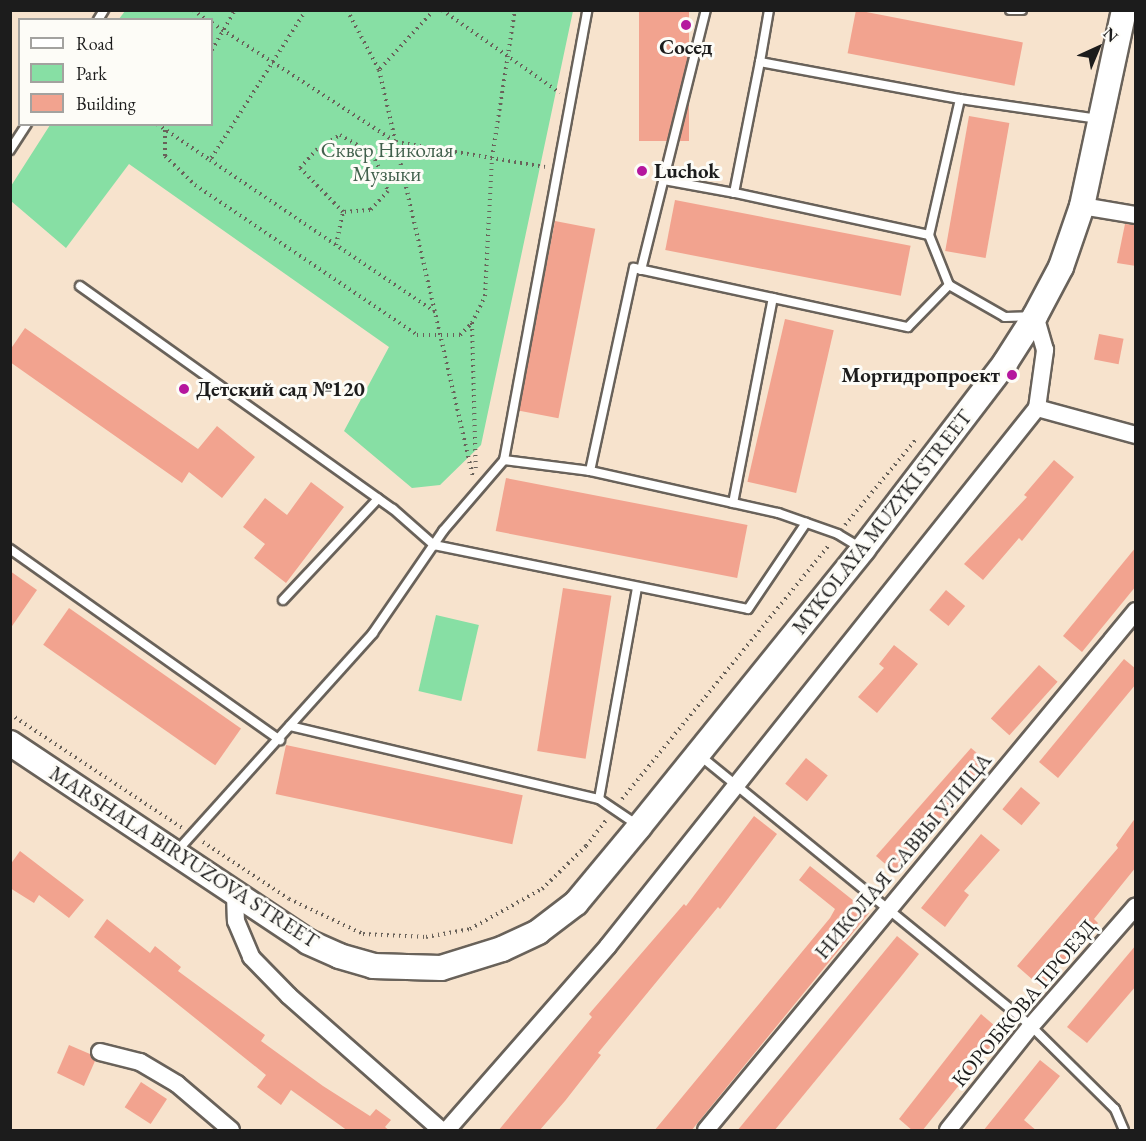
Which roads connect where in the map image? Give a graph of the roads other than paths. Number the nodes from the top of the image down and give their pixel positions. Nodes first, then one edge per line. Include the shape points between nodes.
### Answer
1 (587, 10) edge
2 (706, 10) edge
3 (770, 10) edge
4 (1010, 10) edge
5 (1022, 10) edge
6 (1124, 10) edge
7 (760, 62) junction
8 (960, 99) junction
9 (1102, 120) junction
10 (26, 126) edge
11 (10, 150) edge
12 (664, 180) junction
13 (734, 193) junction
14 (1082, 206) junction
15 (1136, 215) edge
16 (929, 235) junction
17 (641, 270) junction
18 (949, 285) junction
19 (80, 286) dead end
20 (774, 298) junction
21 (1035, 316) junction
22 (1037, 408) junction
23 (1136, 435) edge
24 (504, 460) junction
25 (590, 471) junction
26 (378, 499) junction
27 (733, 503) junction
28 (806, 523) junction
29 (434, 544) junction
30 (10, 549) edge
31 (863, 549) junction
32 (638, 586) junction
33 (283, 600) dead end
34 (1136, 611) edge
35 (290, 726) junction
36 (280, 740) junction
37 (10, 744) edge
38 (697, 752) junction
39 (737, 786) junction
40 (599, 799) junction
41 (639, 827) junction
42 (175, 854) junction
43 (235, 895) junction
44 (1136, 906) edge
45 (888, 908) junction
46 (502, 949) joint
47 (1031, 1026) junction
48 (100, 1052) dead end
49 (231, 1131) edge
50 (441, 1131) edge
51 (447, 1131) edge
52 (706, 1131) edge
53 (948, 1131) edge
54 (1124, 1131) edge

1 - 24 lane
2 - 12 lane
3 - 7 lane
4 - 5 lane
6 - 9 main road, MYKOLAYA MUZYKI STREET
7 - 8 lane
7 - 13 lane
8 - 9 lane
8 - 16 lane
9 - 14 main road, MYKOLAYA MUZYKI STREET
10 - 11 lane
12 - 13 lane
12 - 17 lane
13 - 16 lane
14 - 15 street
14 - 21 main road, MYKOLAYA MUZYKI STREET via 1061,267
16 - 18 lane
17 - 20 lane
17 - 25 lane via 634,268
18 - 20 lane via 908,327
18 - 21 lane via 1005,317
19 - 26 lane
20 - 27 lane
21 - 22 street via 1045,350
21 - 31 main road, MYKOLAYA MUZYKI STREET via 1005,363
22 - 23 street
22 - 39 street
24 - 25 lane
24 - 29 lane
25 - 27 lane
26 - 29 lane
26 - 33 lane
27 - 28 lane
28 - 31 lane via 838,534
28 - 32 lane via 748,609
29 - 32 lane
29 - 35 lane via 373,633
30 - 36 lane
31 - 38 main road, MYKOLAYA MUZYKI STREET
32 - 40 lane
34 - 45 street, НИКОЛАЯ САВВЫ УЛИЦА
35 - 36 lane
35 - 40 lane
36 - 42 lane
37 - 42 main road, MARSHALA BIRYUZOVA STREET
38 - 39 lane
38 - 41 main road, MYKOLAYA MUZYKI STREET
39 - 45 lane
39 - 51 street via 608,946
40 - 41 lane
41 - 46 main road, MYKOLAYA MUZYKI STREET via 576,903 538,932
42 - 43 main road, MARSHALA BIRYUZOVA STREET
43 - 46 main road, MARSHALA BIRYUZOVA STREET via 308,942 373,966 441,968
43 - 50 street via 236,921 251,957 289,996
44 - 47 street, КОРОБКОВА ПРОЕЗД
45 - 47 lane
45 - 52 street, НИКОЛАЯ САВВЫ УЛИЦА
47 - 53 street, КОРОБКОВА ПРОЕЗД
47 - 54 lane via 1115,1109
48 - 49 street via 140,1062 168,1078

